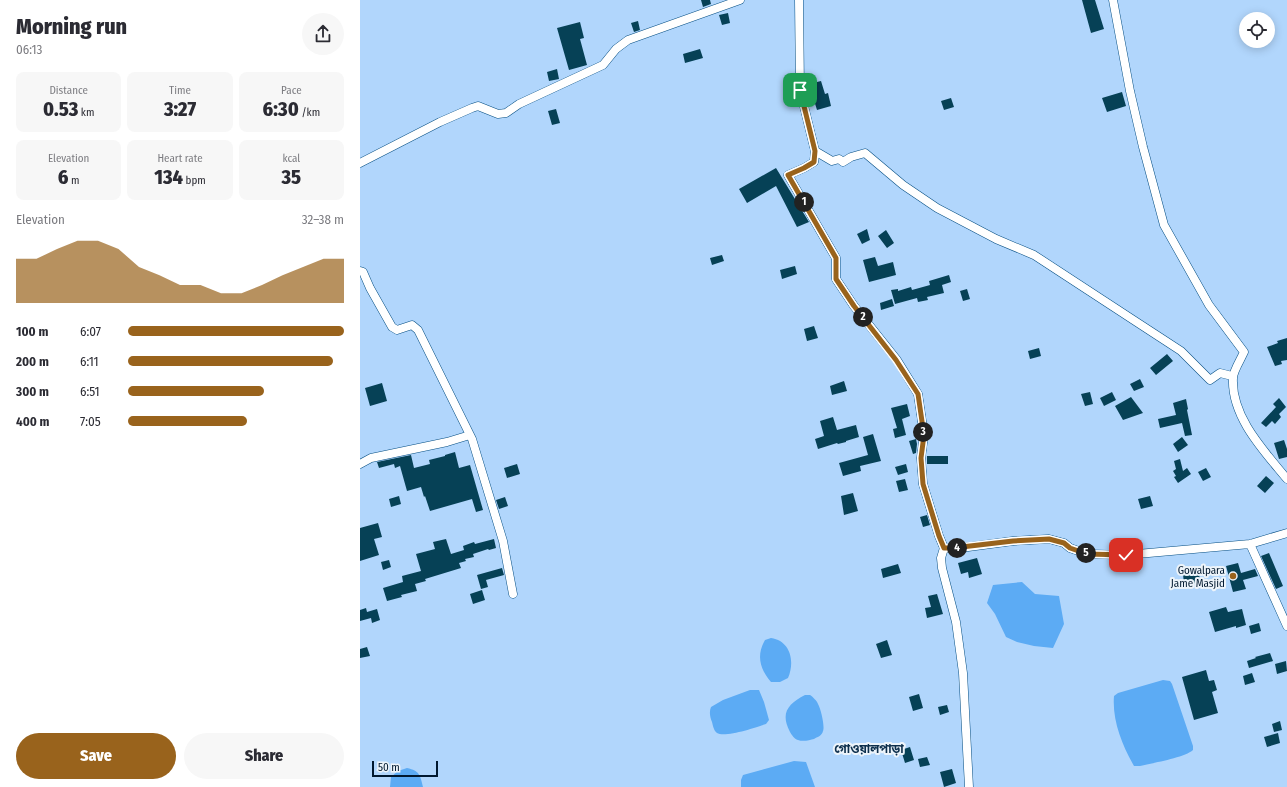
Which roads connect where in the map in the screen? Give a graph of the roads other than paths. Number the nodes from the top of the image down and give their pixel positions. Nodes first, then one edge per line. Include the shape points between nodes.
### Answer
1 (740, 0) edge
2 (799, 0) edge
3 (1113, 0) edge
4 (815, 151) junction
5 (360, 164) edge
6 (360, 270) edge
7 (1232, 376) junction
8 (470, 435) junction
9 (360, 464) edge
10 (1287, 479) edge
11 (1287, 533) edge
12 (1250, 544) junction
13 (944, 548) junction
14 (513, 594) dead end
15 (1287, 626) edge
16 (969, 787) edge

1 - 5 street via 628,40 603,64 519,104 506,113 498,114 478,106 472,108
2 - 4 street via 800,90
3 - 7 street via 1130,92 1164,225 1209,305 1244,352
4 - 7 street via 832,161 839,159 843,162 864,152 903,185 937,208 996,239 1034,255 1142,325 1181,351 1210,380 1220,373
4 - 13 street via 814,162 788,175 836,258 836,279 918,394 924,435 921,458 923,484
6 - 8 street via 392,327 397,330 412,326 418,330
7 - 10 street via 1236,405 1254,439
8 - 9 street via 371,458
8 - 14 street via 503,541
11 - 12 street
12 - 13 street via 1126,555 1087,554 1049,539
12 - 15 street
13 - 16 street via 942,568 956,622 963,673

